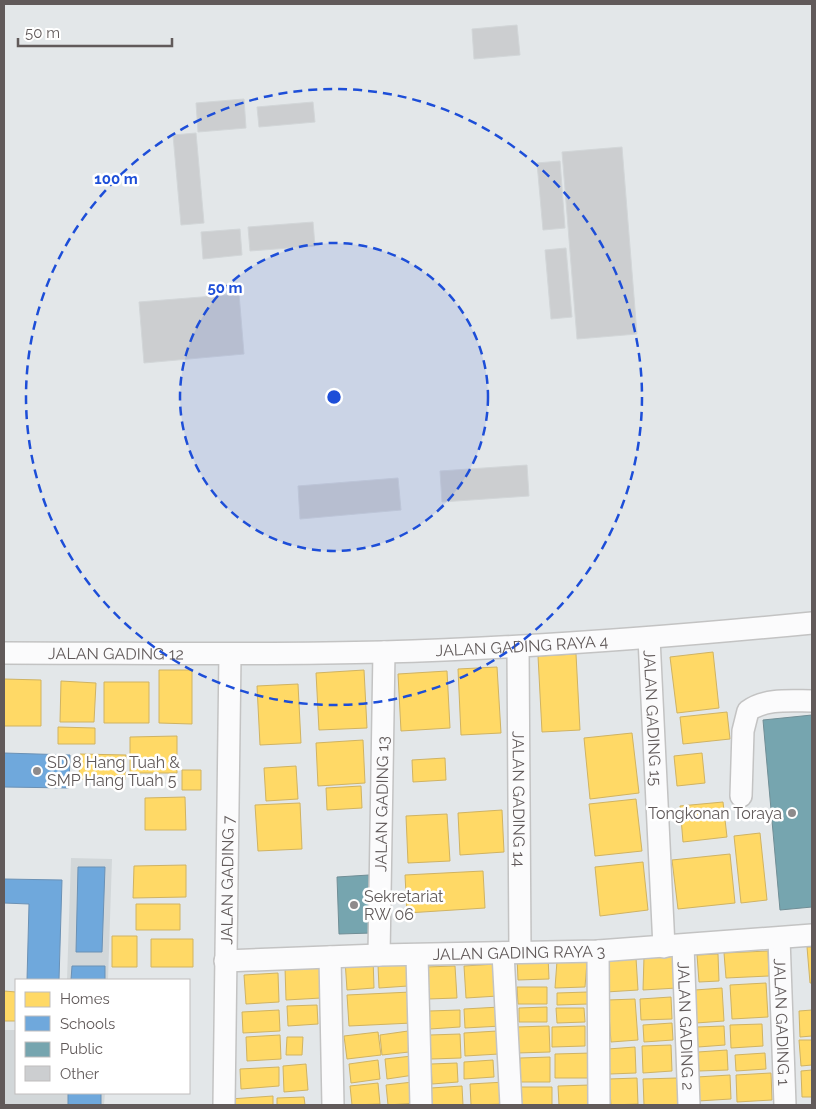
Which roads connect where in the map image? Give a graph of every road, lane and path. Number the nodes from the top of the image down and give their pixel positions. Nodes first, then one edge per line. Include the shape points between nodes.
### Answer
1 (812, 623) edge
2 (649, 638) junction
3 (518, 646) junction
4 (4, 652) edge
5 (384, 652) junction
6 (230, 655) junction
7 (812, 701) edge
8 (741, 796) dead end
9 (812, 935) edge
10 (779, 938) junction
11 (673, 947) junction
12 (598, 951) junction
13 (511, 953) junction
14 (379, 955) junction
15 (417, 955) junction
16 (330, 957) junction
17 (225, 961) junction
18 (224, 1105) edge
19 (332, 1105) edge
20 (421, 1105) edge
21 (511, 1105) edge
22 (599, 1105) edge
23 (689, 1105) edge
24 (785, 1105) edge

1 - 2 street, JALAN GADING RAYA 4
2 - 3 street, JALAN GADING RAYA 4
2 - 11 street, JALAN GADING 15
3 - 5 street, JALAN GADING RAYA 4
3 - 13 street, JALAN GADING 14
4 - 6 street, JALAN GADING 12
5 - 6 street, JALAN GADING RAYA 4
5 - 14 street, JALAN GADING 13
6 - 17 street, JALAN GADING 7
7 - 8 street via 771,702 748,711 743,731
9 - 10 street, JALAN GADING RAYA 3
10 - 11 street, JALAN GADING RAYA 3
10 - 24 street, JALAN GADING 1
11 - 12 street, JALAN GADING RAYA 3
11 - 23 street, JALAN GADING 2
12 - 13 street, JALAN GADING RAYA 3
12 - 22 street
13 - 15 street, JALAN GADING RAYA 3
13 - 21 street, JALAN GADING 14
14 - 15 street, JALAN GADING RAYA 3
14 - 16 street, JALAN GADING RAYA 3
15 - 20 street
16 - 17 street, JALAN GADING RAYA 3
16 - 19 street
17 - 18 street, JALAN GADING 7

